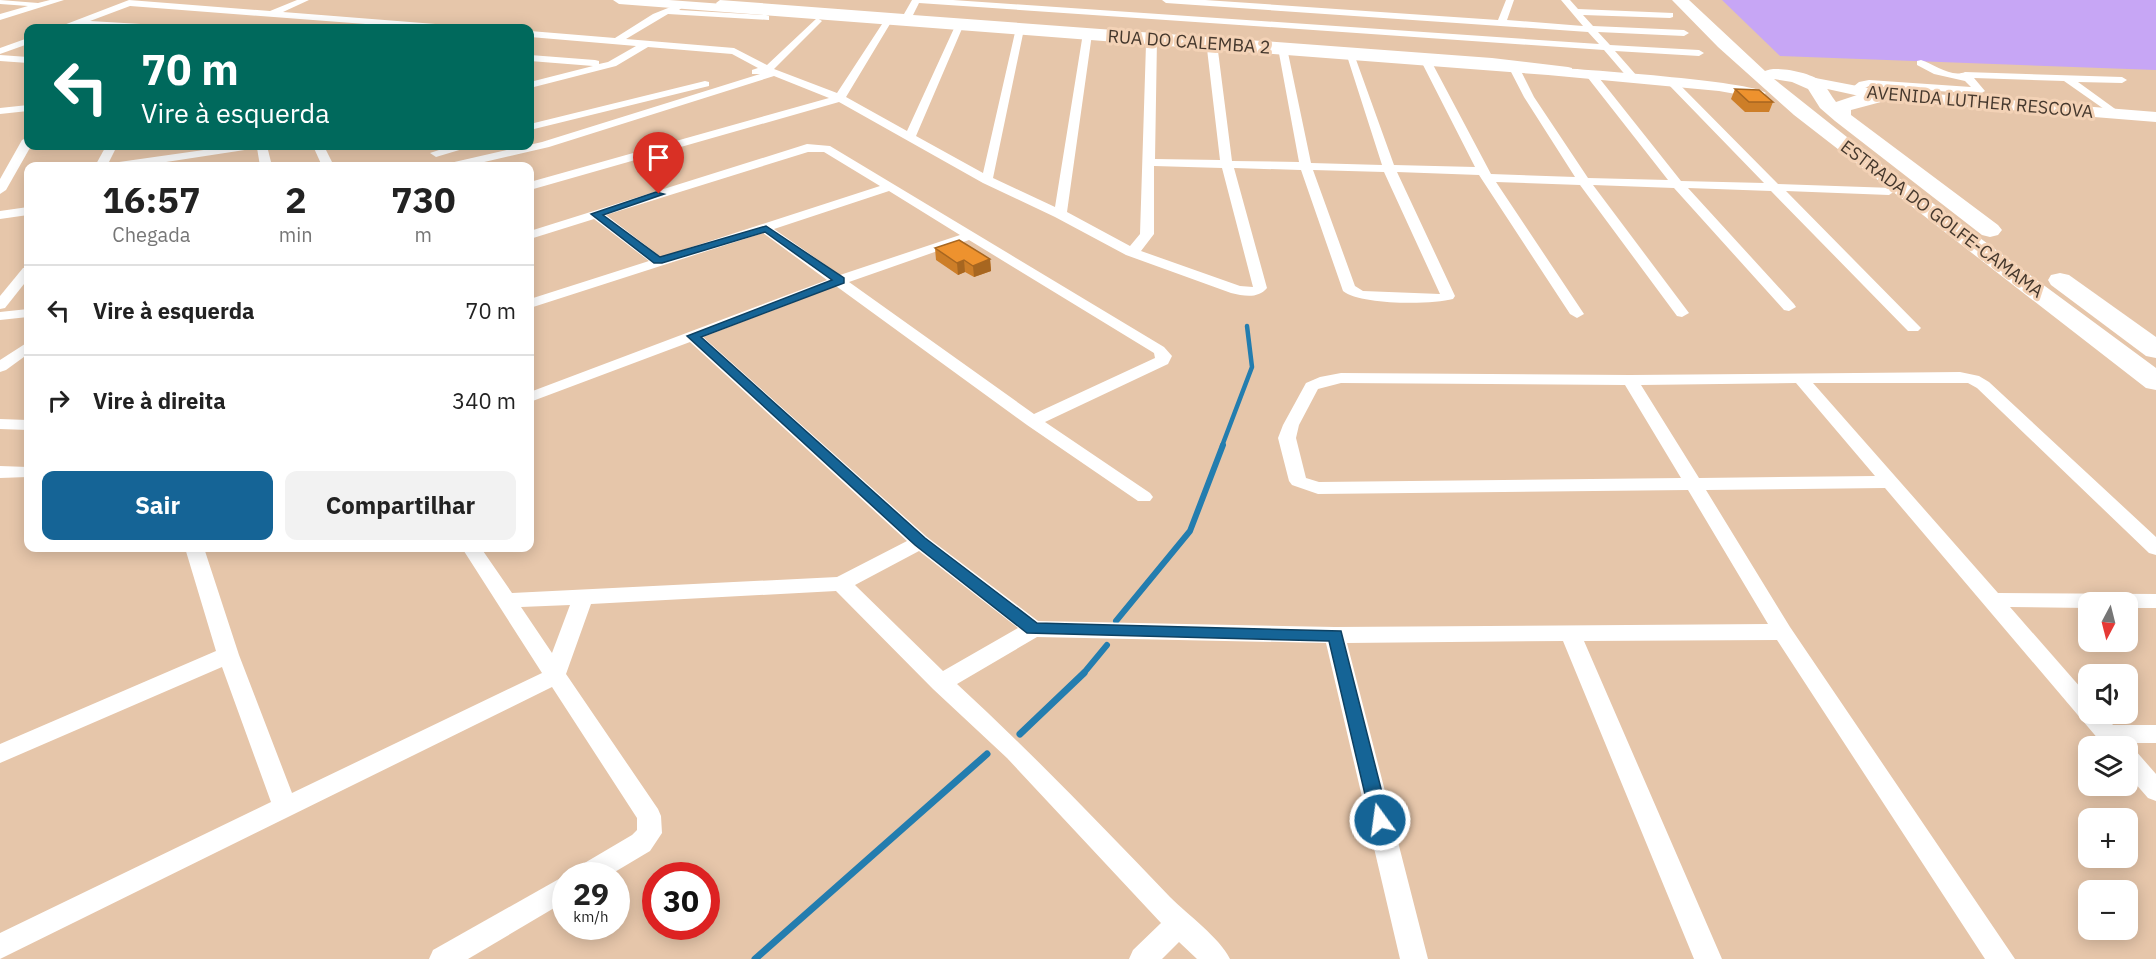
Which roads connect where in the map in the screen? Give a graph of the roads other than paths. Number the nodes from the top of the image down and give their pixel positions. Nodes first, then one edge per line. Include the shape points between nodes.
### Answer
1 (60, 0) edge
2 (192, 0) edge
3 (304, 0) edge
4 (619, 0) edge
5 (1166, 0) edge
6 (1345, 0) edge
7 (1510, 0) edge
8 (1565, 0) edge
9 (1680, 0) edge
10 (1692, 0) edge
11 (0, 1) edge
12 (133, 2) edge
13 (1237, 2) edge
14 (719, 3) edge
15 (1056, 4) edge
16 (45, 5) junction
17 (684, 5) junction
18 (171, 7) junction
19 (1667, 8) edge
20 (669, 12) junction
21 (1350, 12) junction
22 (1576, 12) junction
23 (269, 15) junction
24 (796, 16) junction
25 (0, 17) edge
26 (906, 19) junction
27 (817, 21) junction
28 (77, 22) junction
29 (887, 22) junction
30 (1240, 22) junction
31 (1502, 22) junction
32 (72, 24) edge
33 (104, 24) edge
34 (370, 24) edge
35 (960, 25) junction
36 (1020, 29) junction
37 (1040, 29) junction
38 (1591, 29) junction
39 (1358, 31) junction
40 (1684, 33) dead end
41 (534, 34) edge
42 (1087, 34) junction
43 (0, 38) edge
44 (617, 40) junction
45 (1153, 40) junction
46 (24, 41) edge
47 (24, 42) edge
48 (648, 43) junction
49 (1213, 44) junction
50 (1243, 44) junction
51 (1609, 47) junction
52 (1282, 49) junction
53 (1741, 49) junction
54 (0, 51) edge
55 (1699, 53) dead end
56 (1359, 54) junction
57 (0, 58) edge
58 (534, 58) edge
59 (23, 60) edge
60 (1426, 61) junction
61 (1921, 63) dead end
62 (612, 64) junction
63 (0, 67) edge
64 (2051, 67) dead end
65 (1514, 68) junction
66 (771, 71) junction
67 (1591, 75) junction
68 (1632, 76) junction
69 (2066, 78) junction
70 (1756, 79) junction
71 (1805, 80) junction
72 (1968, 80) junction
73 (2121, 80) dead end
74 (1672, 83) junction
75 (534, 84) edge
76 (682, 90) junction
77 (1853, 91) junction
78 (698, 98) junction
79 (840, 98) junction
80 (1825, 98) junction
81 (1874, 98) junction
82 (24, 108) edge
83 (0, 111) edge
84 (2114, 113) junction
85 (2156, 118) edge
86 (534, 126) edge
87 (1836, 126) junction
88 (534, 134) edge
89 (571, 137) junction
90 (909, 138) junction
91 (24, 147) edge
92 (534, 148) edge
93 (231, 150) edge
94 (447, 150) edge
95 (527, 150) edge
96 (436, 153) dead end
97 (147, 162) edge
98 (474, 162) edge
99 (1149, 162) junction
100 (1227, 165) junction
101 (1306, 166) junction
102 (1389, 169) junction
103 (1486, 175) junction
104 (987, 180) junction
105 (1584, 182) junction
106 (534, 185) edge
107 (1678, 185) junction
108 (890, 187) junction
109 (1774, 188) junction
110 (0, 190) edge
111 (1889, 191) junction
112 (24, 212) edge
113 (596, 214) junction
114 (1060, 214) junction
115 (0, 215) edge
116 (766, 229) junction
117 (534, 234) edge
118 (969, 236) junction
119 (1131, 252) junction
120 (658, 261) junction
121 (24, 275) edge
122 (840, 280) junction
123 (534, 299) edge
124 (0, 305) edge
125 (1789, 307) dead end
126 (24, 313) edge
127 (1577, 314) dead end
128 (1682, 314) dead end
129 (0, 316) edge
130 (1913, 328) dead end
131 (693, 336) junction
132 (24, 350) edge
133 (2156, 350) edge
134 (2156, 364) edge
135 (0, 367) edge
136 (1800, 378) junction
137 (1630, 380) junction
138 (2156, 382) edge
139 (534, 396) edge
140 (2156, 405) edge
141 (1033, 421) junction
142 (0, 424) edge
143 (24, 425) edge
144 (0, 472) edge
145 (24, 472) edge
146 (1889, 482) junction
147 (1693, 483) junction
148 (1144, 497) dead end
149 (920, 542) junction
150 (2156, 548) edge
151 (195, 552) edge
152 (474, 552) edge
153 (841, 584) junction
154 (583, 597) junction
155 (1992, 600) junction
156 (505, 601) junction
157 (2156, 601) edge
158 (1033, 629) junction
159 (1784, 632) junction
160 (1571, 634) junction
161 (1335, 635) junction
162 (228, 655) junction
163 (555, 676) junction
164 (941, 683) junction
165 (2078, 700) edge
166 (2099, 724) edge
167 (2156, 734) edge
168 (2109, 736) edge
169 (2138, 737) edge
170 (0, 754) edge
171 (2138, 770) edge
172 (2156, 791) edge
173 (285, 807) junction
174 (609, 862) edge
175 (552, 895) edge
176 (1179, 924) junction
177 (0, 946) edge
178 (443, 959) edge
179 (1143, 959) edge
180 (1216, 959) edge
181 (1414, 959) edge
182 (1708, 959) edge
183 (2001, 959) edge

1 - 16 street
2 - 18 street
3 - 23 street
4 - 17 main road, RUA DO CALEMBA 2
5 - 13 street
6 - 21 street
7 - 31 street
8 - 22 street
9 - 53 highway
10 - 53 highway
11 - 16 street
12 - 18 street
12 - 28 street
13 - 21 street
13 - 30 street
14 - 17 main road, RUA DO CALEMBA 2
14 - 24 main road, RUA DO CALEMBA 2
14 - 26 street
15 - 26 street via 916,0
15 - 30 street
15 - 37 street
16 - 25 street
17 - 20 street
18 - 23 street
19 - 22 street
19 - 70 highway via 1732,66
20 - 24 street
20 - 44 street
21 - 31 street
21 - 39 street
22 - 38 street
23 - 34 street
24 - 27 street
24 - 29 main road, RUA DO CALEMBA 2
26 - 29 main road, RUA DO CALEMBA 2
26 - 35 main road, RUA DO CALEMBA 2
26 - 37 street
27 - 29 street
27 - 66 street
28 - 32 street
28 - 33 street
29 - 79 street
30 - 39 street
30 - 50 street
31 - 38 street
35 - 36 main road, RUA DO CALEMBA 2
35 - 90 street
36 - 37 main road, RUA DO CALEMBA 2
36 - 104 street
37 - 42 main road, RUA DO CALEMBA 2
37 - 50 street
38 - 40 street
38 - 51 street
39 - 51 street
39 - 56 street
41 - 44 street
42 - 45 main road, RUA DO CALEMBA 2
42 - 114 street
43 - 46 street
44 - 48 street
45 - 49 main road, RUA DO CALEMBA 2
45 - 99 street
47 - 54 street
48 - 62 street
48 - 66 street via 734,51
49 - 50 main road, RUA DO CALEMBA 2
49 - 100 street
50 - 52 main road, RUA DO CALEMBA 2
50 - 56 street
51 - 55 street
51 - 68 street
52 - 56 main road, RUA DO CALEMBA 2
52 - 101 street
53 - 71 highway
53 - 87 highway, ESTRADA DO GOLFE-CAMAMA
56 - 60 main road, RUA DO CALEMBA 2
56 - 67 street via 1492,61
56 - 102 street
57 - 59 street
58 - 62 street
59 - 63 street
60 - 65 main road, RUA DO CALEMBA 2
60 - 103 street
61 - 72 street
62 - 75 street
64 - 69 street
65 - 67 main road, RUA DO CALEMBA 2
65 - 105 street
66 - 76 street
66 - 78 street
66 - 79 street
67 - 68 main road
67 - 74 main road
67 - 107 street
68 - 70 main road
69 - 72 street via 1965,75
69 - 73 street
69 - 84 street
70 - 71 highway
70 - 74 main road
70 - 80 highway via 1794,99
70 - 111 highway via 1776,101
71 - 77 main road, AVENIDA LUTHER RESCOVA
71 - 80 highway
72 - 77 street via 1980,91 1866,83
74 - 109 street
76 - 78 street
76 - 86 street
77 - 84 main road, AVENIDA LUTHER RESCOVA
78 - 89 street
79 - 90 street
79 - 106 street
80 - 81 main road, AVENIDA LUTHER RESCOVA
80 - 87 highway
81 - 85 main road, AVENIDA LUTHER RESCOVA
81 - 87 highway via 1845,104
82 - 83 street
84 - 85 main road, AVENIDA LUTHER RESCOVA
87 - 133 highway
87 - 134 highway, ESTRADA DO GOLFE-CAMAMA via 1964,225
87 - 138 highway, ESTRADA DO GOLFE-CAMAMA via 1905,194
88 - 89 street
89 - 92 street
90 - 104 street
91 - 110 street
93 - 97 street
94 - 96 street
95 - 98 street
99 - 100 street
99 - 119 street via 1147,234
100 - 101 street
100 - 119 street via 1260,288 1236,290
101 - 102 street
101 - 102 street via 1348,288 1354,293 1448,296
102 - 103 street
103 - 105 street
103 - 127 street
104 - 114 street
105 - 107 street
105 - 128 street
107 - 109 street
107 - 125 street
108 - 113 street via 826,148 807,148
108 - 116 street
108 - 118 street
109 - 111 street
109 - 130 street
111 - 140 highway via 1986,263
112 - 115 street
113 - 117 street
113 - 120 street
114 - 119 street
116 - 120 street
116 - 122 street
118 - 122 street
118 - 141 street via 1160,350 1164,356 1162,361
120 - 123 street
121 - 124 street
122 - 131 street
122 - 141 street
126 - 129 street
131 - 139 street
131 - 149 street
132 - 135 street
136 - 137 street
136 - 146 street
136 - 150 street via 1973,379
137 - 147 street
137 - 147 street via 1326,380 1312,386 1287,438 1298,481 1318,488
141 - 148 street
142 - 143 street
144 - 145 street
146 - 147 street
146 - 155 street
147 - 159 street
149 - 153 street
149 - 158 street
151 - 162 street
152 - 156 street
153 - 154 street
153 - 164 street
154 - 156 street
154 - 163 street
155 - 157 street
155 - 165 street
156 - 163 street
158 - 161 street
158 - 164 street
159 - 160 street
159 - 183 street
160 - 161 street
160 - 182 street
161 - 181 street
162 - 170 street
162 - 173 street
163 - 173 street
163 - 174 street via 649,816 650,833 641,843
164 - 176 street via 1015,752
166 - 168 street
167 - 169 street
171 - 172 street
173 - 177 street
175 - 178 street
176 - 179 street
176 - 180 street

